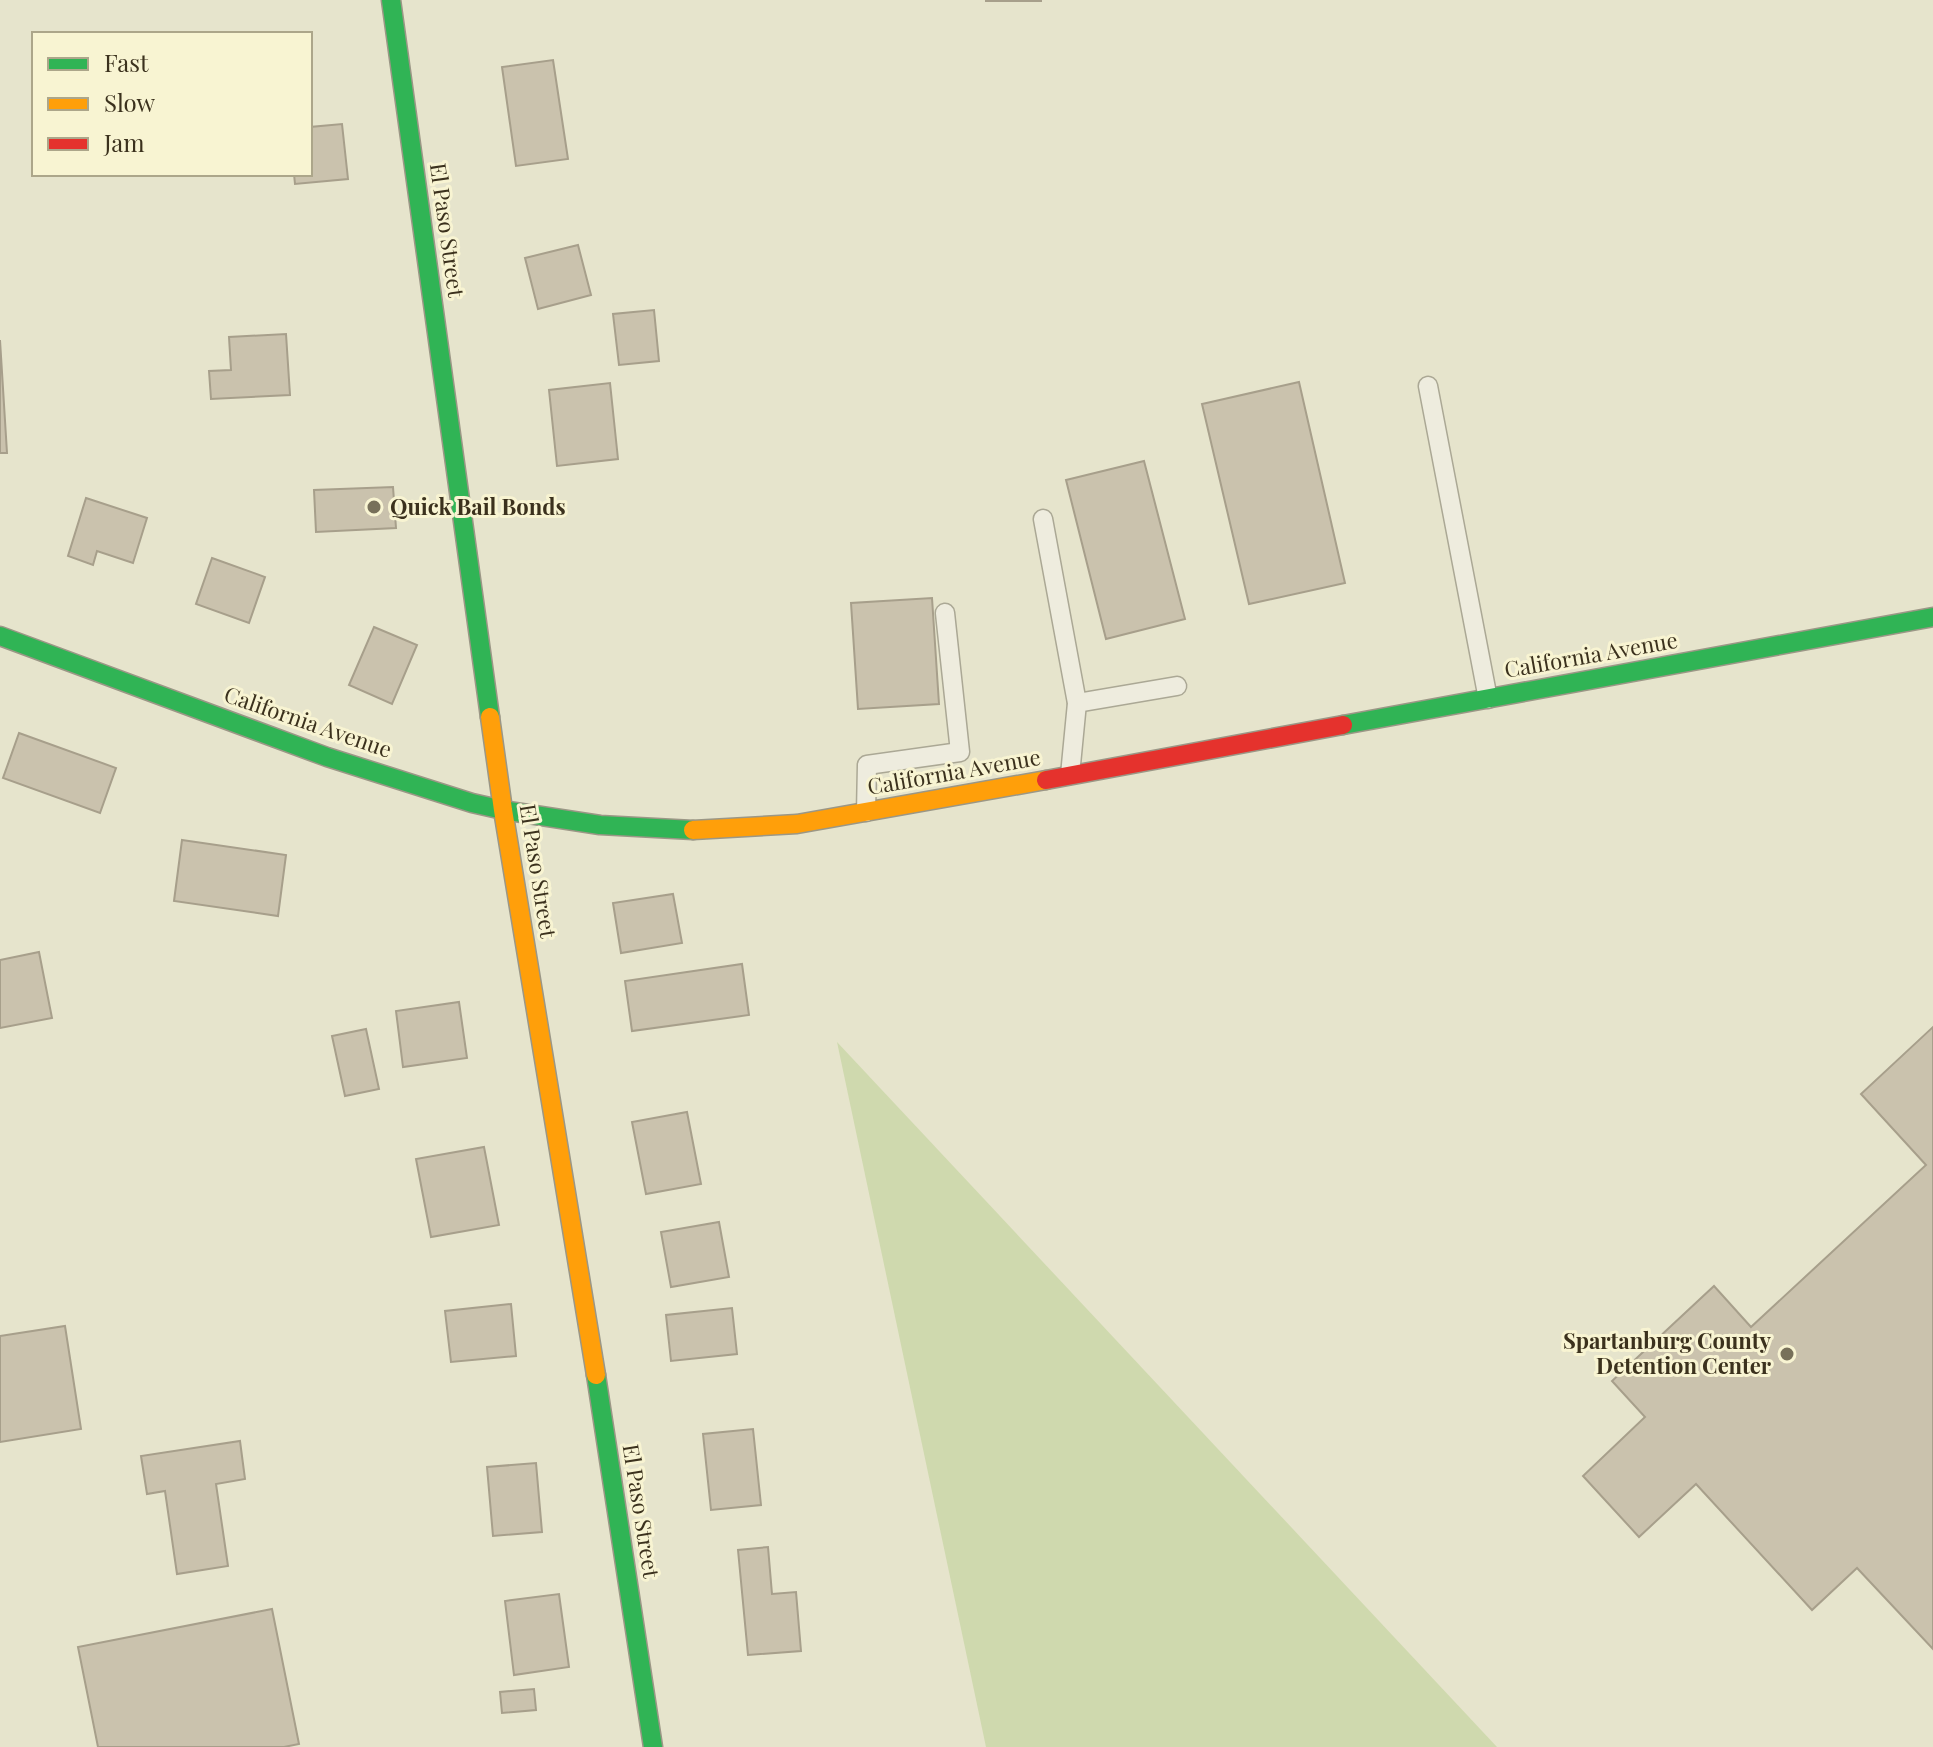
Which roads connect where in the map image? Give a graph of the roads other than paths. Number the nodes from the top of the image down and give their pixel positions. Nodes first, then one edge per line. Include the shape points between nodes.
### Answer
1 (391, 0) edge
2 (1428, 386) dead end
3 (1043, 519) dead end
4 (945, 613) dead end
5 (1933, 617) edge
6 (0, 636) edge
7 (1177, 686) dead end
8 (1488, 699) junction
9 (1077, 703) junction
10 (1070, 775) junction
11 (503, 810) junction
12 (866, 812) junction
13 (653, 1747) edge

1 - 11 main road, El Paso Street
2 - 8 lane
3 - 9 lane
4 - 12 lane via 960,752 867,765
5 - 8 main road, California Avenue
6 - 11 main road, California Avenue via 327,757
7 - 9 lane
8 - 10 main road, California Avenue
9 - 10 lane
10 - 12 main road, California Avenue
11 - 12 main road, California Avenue via 600,825 698,830 797,824
11 - 13 main road, El Paso Street

